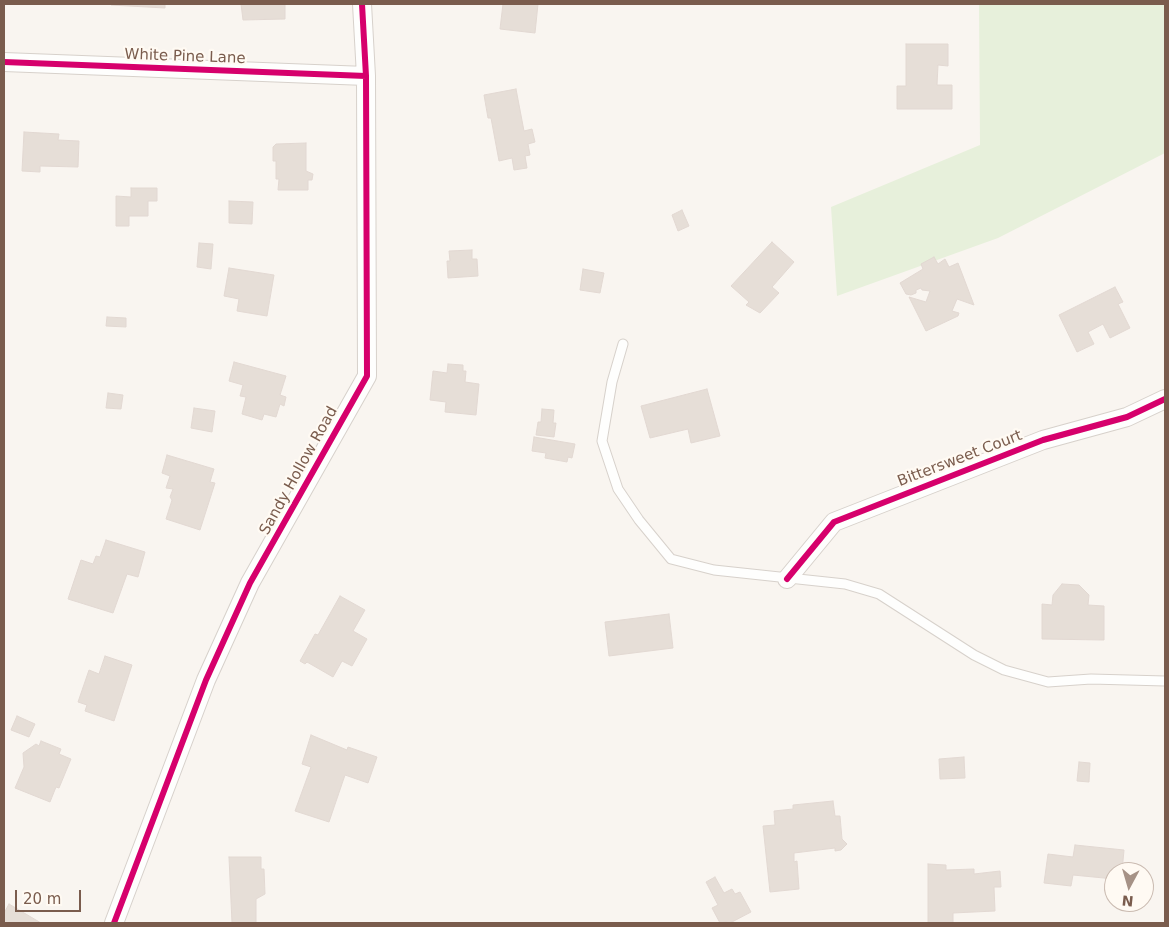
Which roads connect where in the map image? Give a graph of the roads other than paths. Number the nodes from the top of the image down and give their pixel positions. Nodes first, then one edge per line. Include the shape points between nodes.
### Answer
1 (362, 4) edge
2 (4, 62) edge
3 (366, 76) junction
4 (623, 344) dead end
5 (1165, 399) edge
6 (787, 579) junction
7 (1165, 681) edge
8 (114, 923) edge

1 - 3 street, Sandy Hollow Road
2 - 3 street, White Pine Lane
3 - 8 street, Sandy Hollow Road via 367,376 242,601 206,680
4 - 6 lane via 612,382 602,441 618,489 639,520 671,559 714,570
5 - 6 street, Bittersweet Court via 1128,417 1043,440 834,522
6 - 7 lane via 845,584 879,594 974,655 1004,670 1048,682 1091,679

